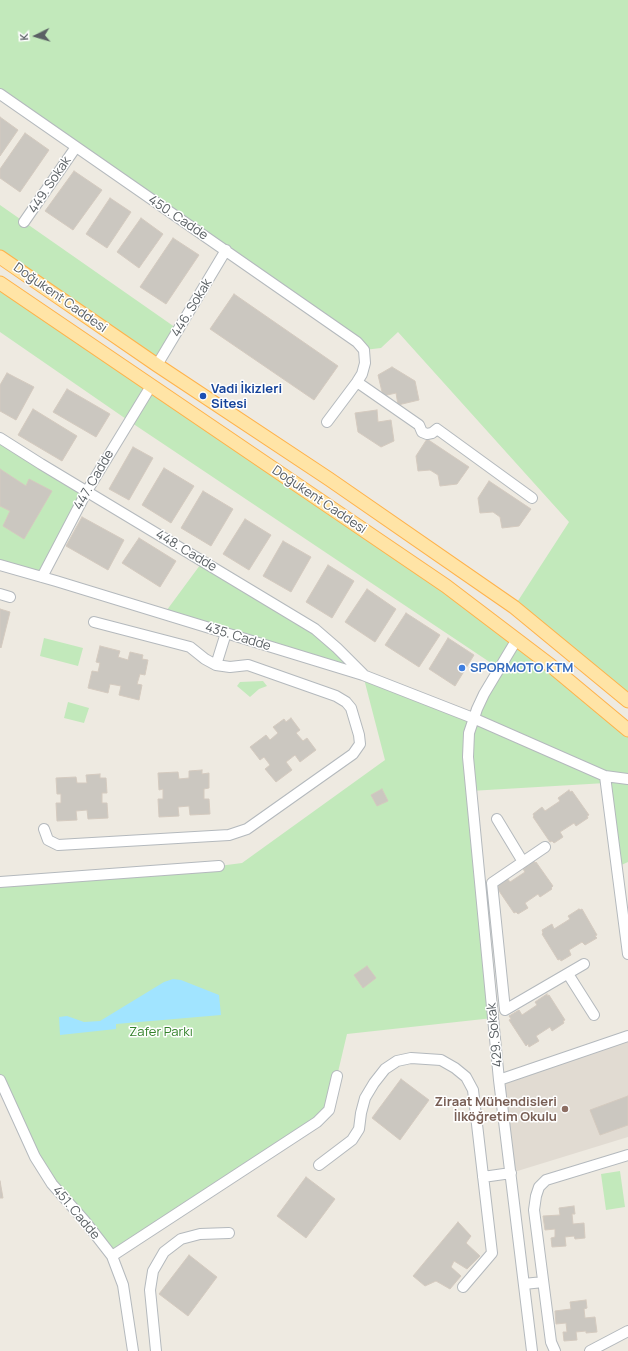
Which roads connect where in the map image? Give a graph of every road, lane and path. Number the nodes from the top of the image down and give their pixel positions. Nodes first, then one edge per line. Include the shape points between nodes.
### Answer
1 (0, 94) edge
2 (76, 147) junction
3 (24, 222) dead end
4 (226, 250) junction
5 (0, 257) edge
6 (0, 283) edge
7 (157, 365) junction
8 (357, 382) junction
9 (151, 386) junction
10 (328, 422) dead end
11 (0, 438) edge
12 (87, 491) junction
13 (532, 498) dead end
14 (0, 565) edge
15 (42, 577) junction
16 (0, 594) edge
17 (10, 597) dead end
18 (94, 622) dead end
19 (226, 633) junction
20 (517, 639) junction
21 (216, 665) junction
22 (363, 675) junction
23 (628, 701) edge
24 (473, 718) junction
25 (628, 730) edge
26 (605, 776) junction
27 (628, 779) edge
28 (497, 819) dead end
29 (44, 829) dead end
30 (545, 847) dead end
31 (523, 862) junction
32 (220, 866) dead end
33 (0, 882) edge
34 (625, 916) edge
35 (498, 944) junction
36 (486, 945) junction
37 (628, 954) edge
38 (584, 964) dead end
39 (568, 974) junction
40 (594, 1015) dead end
41 (628, 1036) edge
42 (337, 1076) dead end
43 (0, 1080) edge
44 (499, 1080) junction
45 (628, 1155) edge
46 (319, 1165) dead end
47 (511, 1173) junction
48 (483, 1177) junction
49 (230, 1233) dead end
50 (112, 1256) junction
51 (543, 1282) junction
52 (524, 1284) junction
53 (463, 1287) dead end
54 (628, 1331) edge
55 (133, 1351) edge
56 (153, 1351) edge
57 (156, 1351) edge
58 (532, 1351) edge
59 (555, 1351) edge
60 (590, 1351) edge

1 - 2 street, 450. Cadde
2 - 3 street, 449. Sokak
2 - 4 street, 450. Cadde
4 - 7 street, 446. Sokak
4 - 8 street, 450. Cadde via 357,342 364,350 365,363
5 - 7 main road, Doğukent Caddesi
6 - 9 main road, Doğukent Caddesi
7 - 23 main road, Doğukent Caddesi via 323,475 514,607
8 - 10 street
8 - 13 street via 419,425 422,432 432,433 437,429
9 - 12 street, 447. Cadde
9 - 20 main road, Doğukent Caddesi via 446,586
11 - 12 street, 448. Cadde
12 - 15 street, 447. Cadde
12 - 22 street, 448. Cadde via 315,629
14 - 15 street, 435. Cadde
15 - 19 street, 435. Cadde
16 - 17 street
18 - 21 street via 190,647
19 - 21 street
19 - 22 street, 435. Cadde
20 - 24 street, 429. Sokak via 484,694
20 - 25 main road, Doğukent Caddesi
21 - 29 street via 248,665 336,696 351,708 360,744 353,754 254,825 229,835 58,845 48,840
22 - 24 street, 435. Cadde
24 - 26 street, 435. Cadde
24 - 36 street, 429. Sokak via 468,741 468,765
26 - 27 street, 435. Cadde
26 - 34 street
28 - 31 street
30 - 31 street
31 - 35 street via 492,883
32 - 33 street
34 - 37 street
35 - 36 street
35 - 39 street via 505,1010
36 - 44 street, 429. Sokak
38 - 39 street
39 - 40 street
41 - 44 street
42 - 50 street via 329,1110 316,1122
43 - 50 street, 451. Cadde via 35,1157 52,1184
44 - 47 street, 429. Sokak
45 - 51 street via 546,1180 539,1187 534,1210
46 - 48 street via 352,1140 359,1129 365,1098 385,1069 396,1061 426,1058 441,1060 455,1068 466,1078 473,1090
47 - 48 street
47 - 52 street, 429. Sokak
48 - 53 street via 492,1253
49 - 57 street via 200,1234 181,1239 164,1252 153,1271 150,1290
50 - 55 street, 451. Cadde via 123,1285
51 - 52 street
51 - 59 street via 551,1342
52 - 58 street, 429. Sokak
54 - 60 street
56 - 57 street

